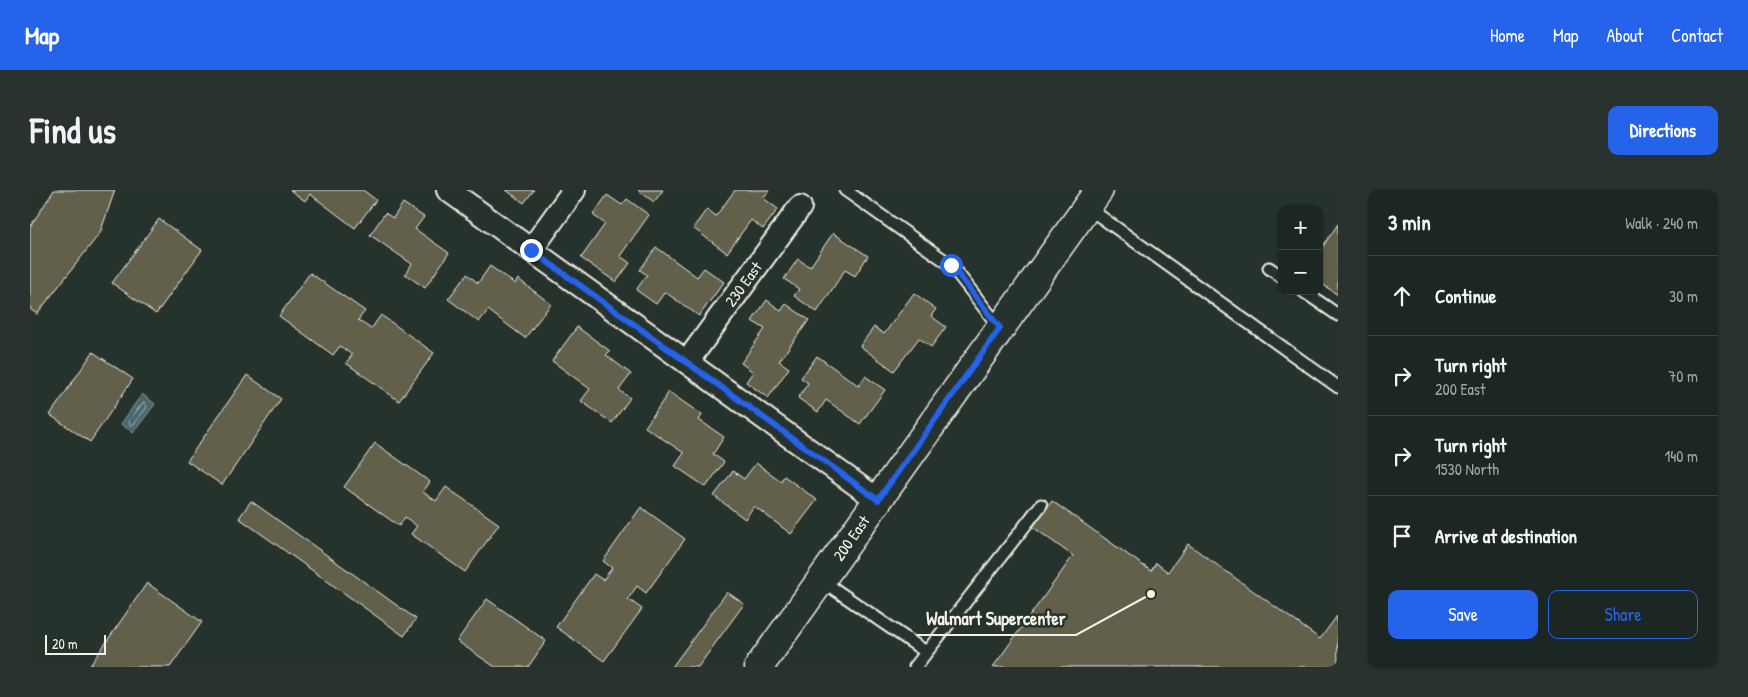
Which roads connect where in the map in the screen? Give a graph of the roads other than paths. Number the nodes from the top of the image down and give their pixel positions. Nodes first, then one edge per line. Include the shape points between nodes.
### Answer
1 (448, 190) edge
2 (574, 190) edge
3 (846, 190) edge
4 (1093, 198) edge
5 (800, 207) dead end
6 (531, 250) junction
7 (1269, 268) dead end
8 (1278, 274) edge
9 (1310, 295) edge
10 (1338, 315) edge
11 (1000, 328) junction
12 (687, 362) junction
13 (1338, 388) edge
14 (878, 500) junction
15 (1041, 505) dead end
16 (821, 580) junction
17 (926, 652) junction
18 (759, 667) edge
19 (916, 667) edge

1 - 6 street
2 - 6 street
3 - 11 lane via 951,265
4 - 11 main road, 200 East
4 - 13 lane
5 - 12 street, 230 East
6 - 12 street
7 - 8 lane
9 - 10 lane
11 - 14 main road, 200 East
12 - 14 street
14 - 16 main road, 200 East
15 - 17 lane
16 - 17 lane
16 - 18 main road, 200 East
17 - 19 lane

